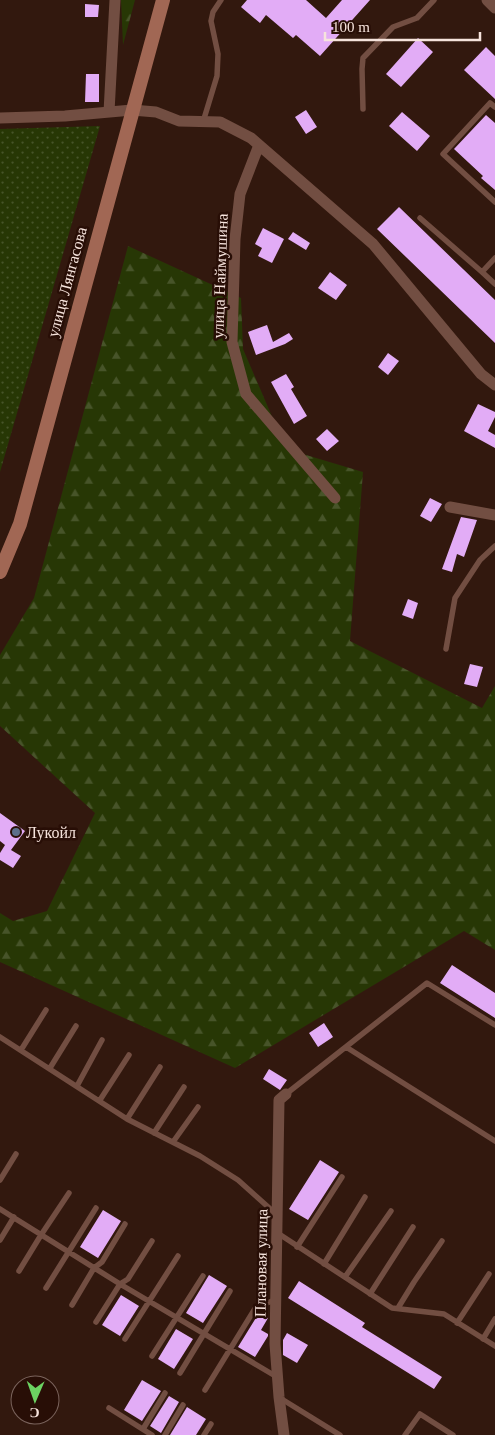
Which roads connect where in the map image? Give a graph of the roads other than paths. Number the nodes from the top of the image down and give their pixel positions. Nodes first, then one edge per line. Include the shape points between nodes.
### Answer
1 (115, 0) edge
2 (163, 0) edge
3 (221, 0) edge
4 (434, 0) edge
5 (495, 107) edge
6 (363, 109) dead end
7 (132, 110) junction
8 (109, 112) junction
9 (0, 118) edge
10 (203, 122) junction
11 (259, 145) junction
12 (495, 202) edge
13 (420, 218) dead end
14 (495, 258) edge
15 (482, 272) junction
16 (495, 284) edge
17 (495, 385) edge
18 (335, 498) dead end
19 (450, 507) dead end
20 (495, 515) edge
21 (495, 546) edge
22 (0, 572) edge
23 (446, 649) dead end
24 (46, 1010) dead end
25 (495, 1025) edge
26 (76, 1026) dead end
27 (0, 1037) edge
28 (102, 1040) dead end
29 (346, 1047) junction
30 (21, 1050) junction
31 (129, 1055) dead end
32 (160, 1067) dead end
33 (50, 1068) junction
34 (77, 1086) junction
35 (184, 1086) dead end
36 (286, 1094) joint
37 (100, 1100) junction
38 (198, 1107) dead end
39 (127, 1119) junction
40 (154, 1133) junction
41 (495, 1140) edge
42 (173, 1142) junction
43 (16, 1154) dead end
44 (342, 1177) dead end
45 (0, 1180) edge
46 (69, 1193) dead end
47 (365, 1197) dead end
48 (96, 1208) dead end
49 (0, 1209) edge
50 (391, 1211) dead end
51 (277, 1216) junction
52 (14, 1217) junction
53 (125, 1224) dead end
54 (413, 1227) dead end
55 (276, 1232) junction
56 (41, 1235) junction
57 (0, 1240) edge
58 (152, 1241) dead end
59 (442, 1241) dead end
60 (297, 1247) junction
61 (69, 1251) junction
62 (178, 1256) dead end
63 (324, 1264) junction
64 (94, 1268) junction
65 (20, 1271) dead end
66 (489, 1274) dead end
67 (203, 1276) dead end
68 (345, 1277) junction
69 (120, 1284) junction
70 (46, 1288) dead end
71 (230, 1291) dead end
72 (370, 1294) junction
73 (276, 1300) junction
74 (150, 1302) junction
75 (72, 1305) dead end
76 (398, 1308) junction
77 (177, 1317) junction
78 (495, 1319) edge
79 (96, 1322) dead end
80 (457, 1323) junction
81 (203, 1333) junction
82 (125, 1339) dead end
83 (483, 1339) junction
84 (495, 1346) edge
85 (231, 1349) junction
86 (152, 1356) dead end
87 (180, 1373) dead end
88 (277, 1377) junction
89 (205, 1390) dead end
90 (165, 1393) dead end
91 (279, 1398) junction
92 (184, 1405) dead end
93 (110, 1408) dead end
94 (211, 1424) dead end
95 (143, 1429) junction
96 (152, 1435) edge
97 (165, 1435) edge
98 (204, 1435) edge
99 (284, 1435) edge
100 (340, 1435) edge
101 (405, 1435) edge
102 (452, 1435) edge

1 - 8 street
2 - 7 main road, улица Лянгасова
3 - 10 lane via 212,20 218,54 217,76
4 - 6 lane via 417,18 393,26 363,58
5 - 12 lane via 490,103 443,154
7 - 8 street
7 - 10 street via 156,112 179,121
7 - 22 main road, улица Лянгасова via 20,524
8 - 9 street
10 - 11 street via 220,122
11 - 17 street via 373,244 481,374
11 - 18 street, улица Наймушина via 240,194 235,238 232,342 246,394
13 - 15 lane
14 - 15 lane
15 - 16 lane
19 - 20 street
21 - 23 lane via 480,560 456,598
24 - 30 lane
25 - 29 lane via 427,983
26 - 33 lane
27 - 30 lane
28 - 34 lane
29 - 36 lane
29 - 41 lane
30 - 33 lane
31 - 37 lane
32 - 39 lane
33 - 34 lane
34 - 37 lane
35 - 40 lane
36 - 51 street, Плановая улица via 279,1100
37 - 39 lane
38 - 42 lane
39 - 40 lane
40 - 42 lane
42 - 51 lane via 238,1180
43 - 45 lane
44 - 60 lane
46 - 56 lane
47 - 63 lane
48 - 61 lane
49 - 52 lane
50 - 68 lane
51 - 55 street, Плановая улица
52 - 56 lane
52 - 57 lane
53 - 64 lane via 102,1262
54 - 72 lane
55 - 60 lane
55 - 73 street, Плановая улица
56 - 61 lane
56 - 65 lane
58 - 69 lane via 128,1279
59 - 76 lane
60 - 63 lane
61 - 64 lane
61 - 70 lane
62 - 74 lane
63 - 68 lane
64 - 69 lane
64 - 75 lane
66 - 80 lane
67 - 77 lane
68 - 72 lane
69 - 74 lane
69 - 79 lane
71 - 81 lane
72 - 76 lane via 392,1308
73 - 85 lane via 256,1307
73 - 88 street, Плановая улица
74 - 77 lane
74 - 82 lane
76 - 80 lane via 444,1314
77 - 81 lane
77 - 86 lane
78 - 83 lane
80 - 83 lane
81 - 85 lane
81 - 87 lane
83 - 84 lane
85 - 88 lane
85 - 89 lane
88 - 91 street, Плановая улица
90 - 95 lane
91 - 99 street, Плановая улица
91 - 100 lane
92 - 97 lane
93 - 95 lane
94 - 98 lane
95 - 96 lane
101 - 102 lane via 420,1414

